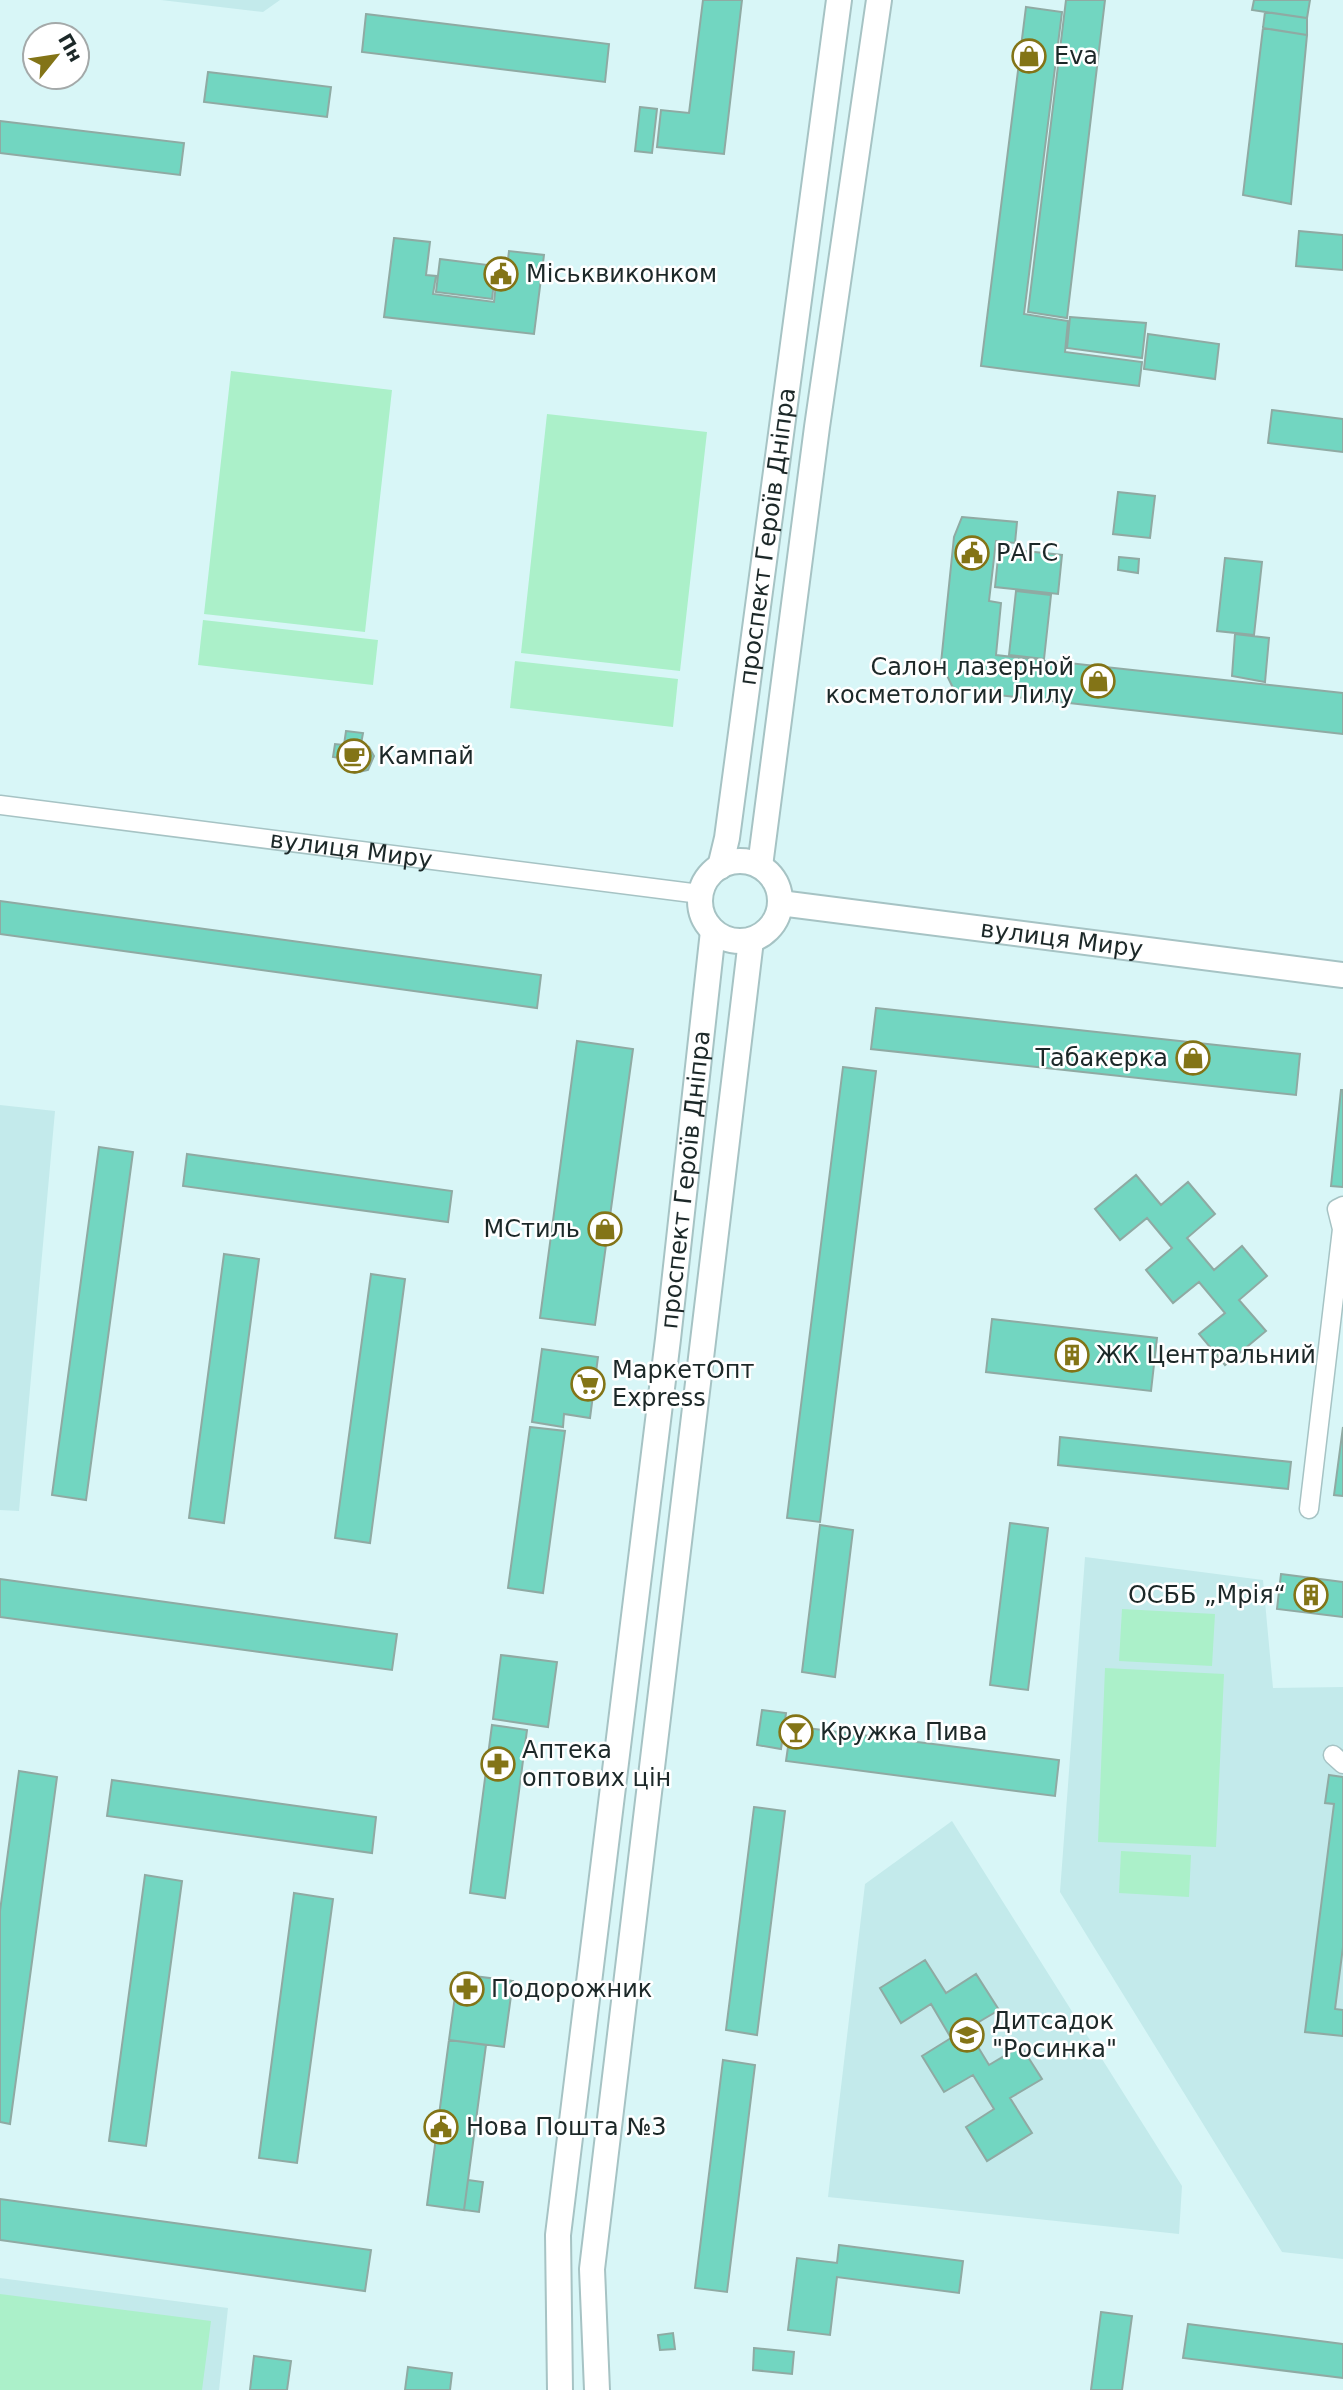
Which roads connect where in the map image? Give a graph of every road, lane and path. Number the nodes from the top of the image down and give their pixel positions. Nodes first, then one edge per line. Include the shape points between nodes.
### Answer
1 (839, 0) edge
2 (879, 0) edge
3 (809, 205) junction
4 (849, 212) junction
5 (0, 805) edge
6 (760, 866) junction
7 (720, 867) junction
8 (700, 894) junction
9 (780, 903) junction
10 (713, 931) junction
11 (751, 940) junction
12 (1343, 975) edge
13 (1343, 1206) edge
14 (1343, 1228) edge
15 (1309, 1509) dead end
16 (641, 1554) junction
17 (676, 1560) junction
18 (592, 1944) junction
19 (630, 1949) junction
20 (560, 2390) edge
21 (597, 2390) edge

1 - 3 street, проспект Героїв Дніпра
2 - 4 street, проспект Героїв Дніпра
3 - 4 street
3 - 7 street, проспект Героїв Дніпра
4 - 6 street, проспект Героїв Дніпра
5 - 8 street, вулиця Миру
6 - 7 street via 742,861
6 - 9 street via 772,877
7 - 8 street
8 - 10 street via 704,920
9 - 11 street via 771,926
9 - 12 street, вулиця Миру
10 - 11 street via 737,942
10 - 16 street, проспект Героїв Дніпра
11 - 17 street, проспект Героїв Дніпра
13 - 14 street via 1337,1209
14 - 15 street
16 - 17 street
16 - 18 street, проспект Героїв Дніпра
17 - 19 street, проспект Героїв Дніпра
18 - 19 street
18 - 20 street, проспект Героїв Дніпра via 558,2235
19 - 21 street, проспект Героїв Дніпра via 592,2269

